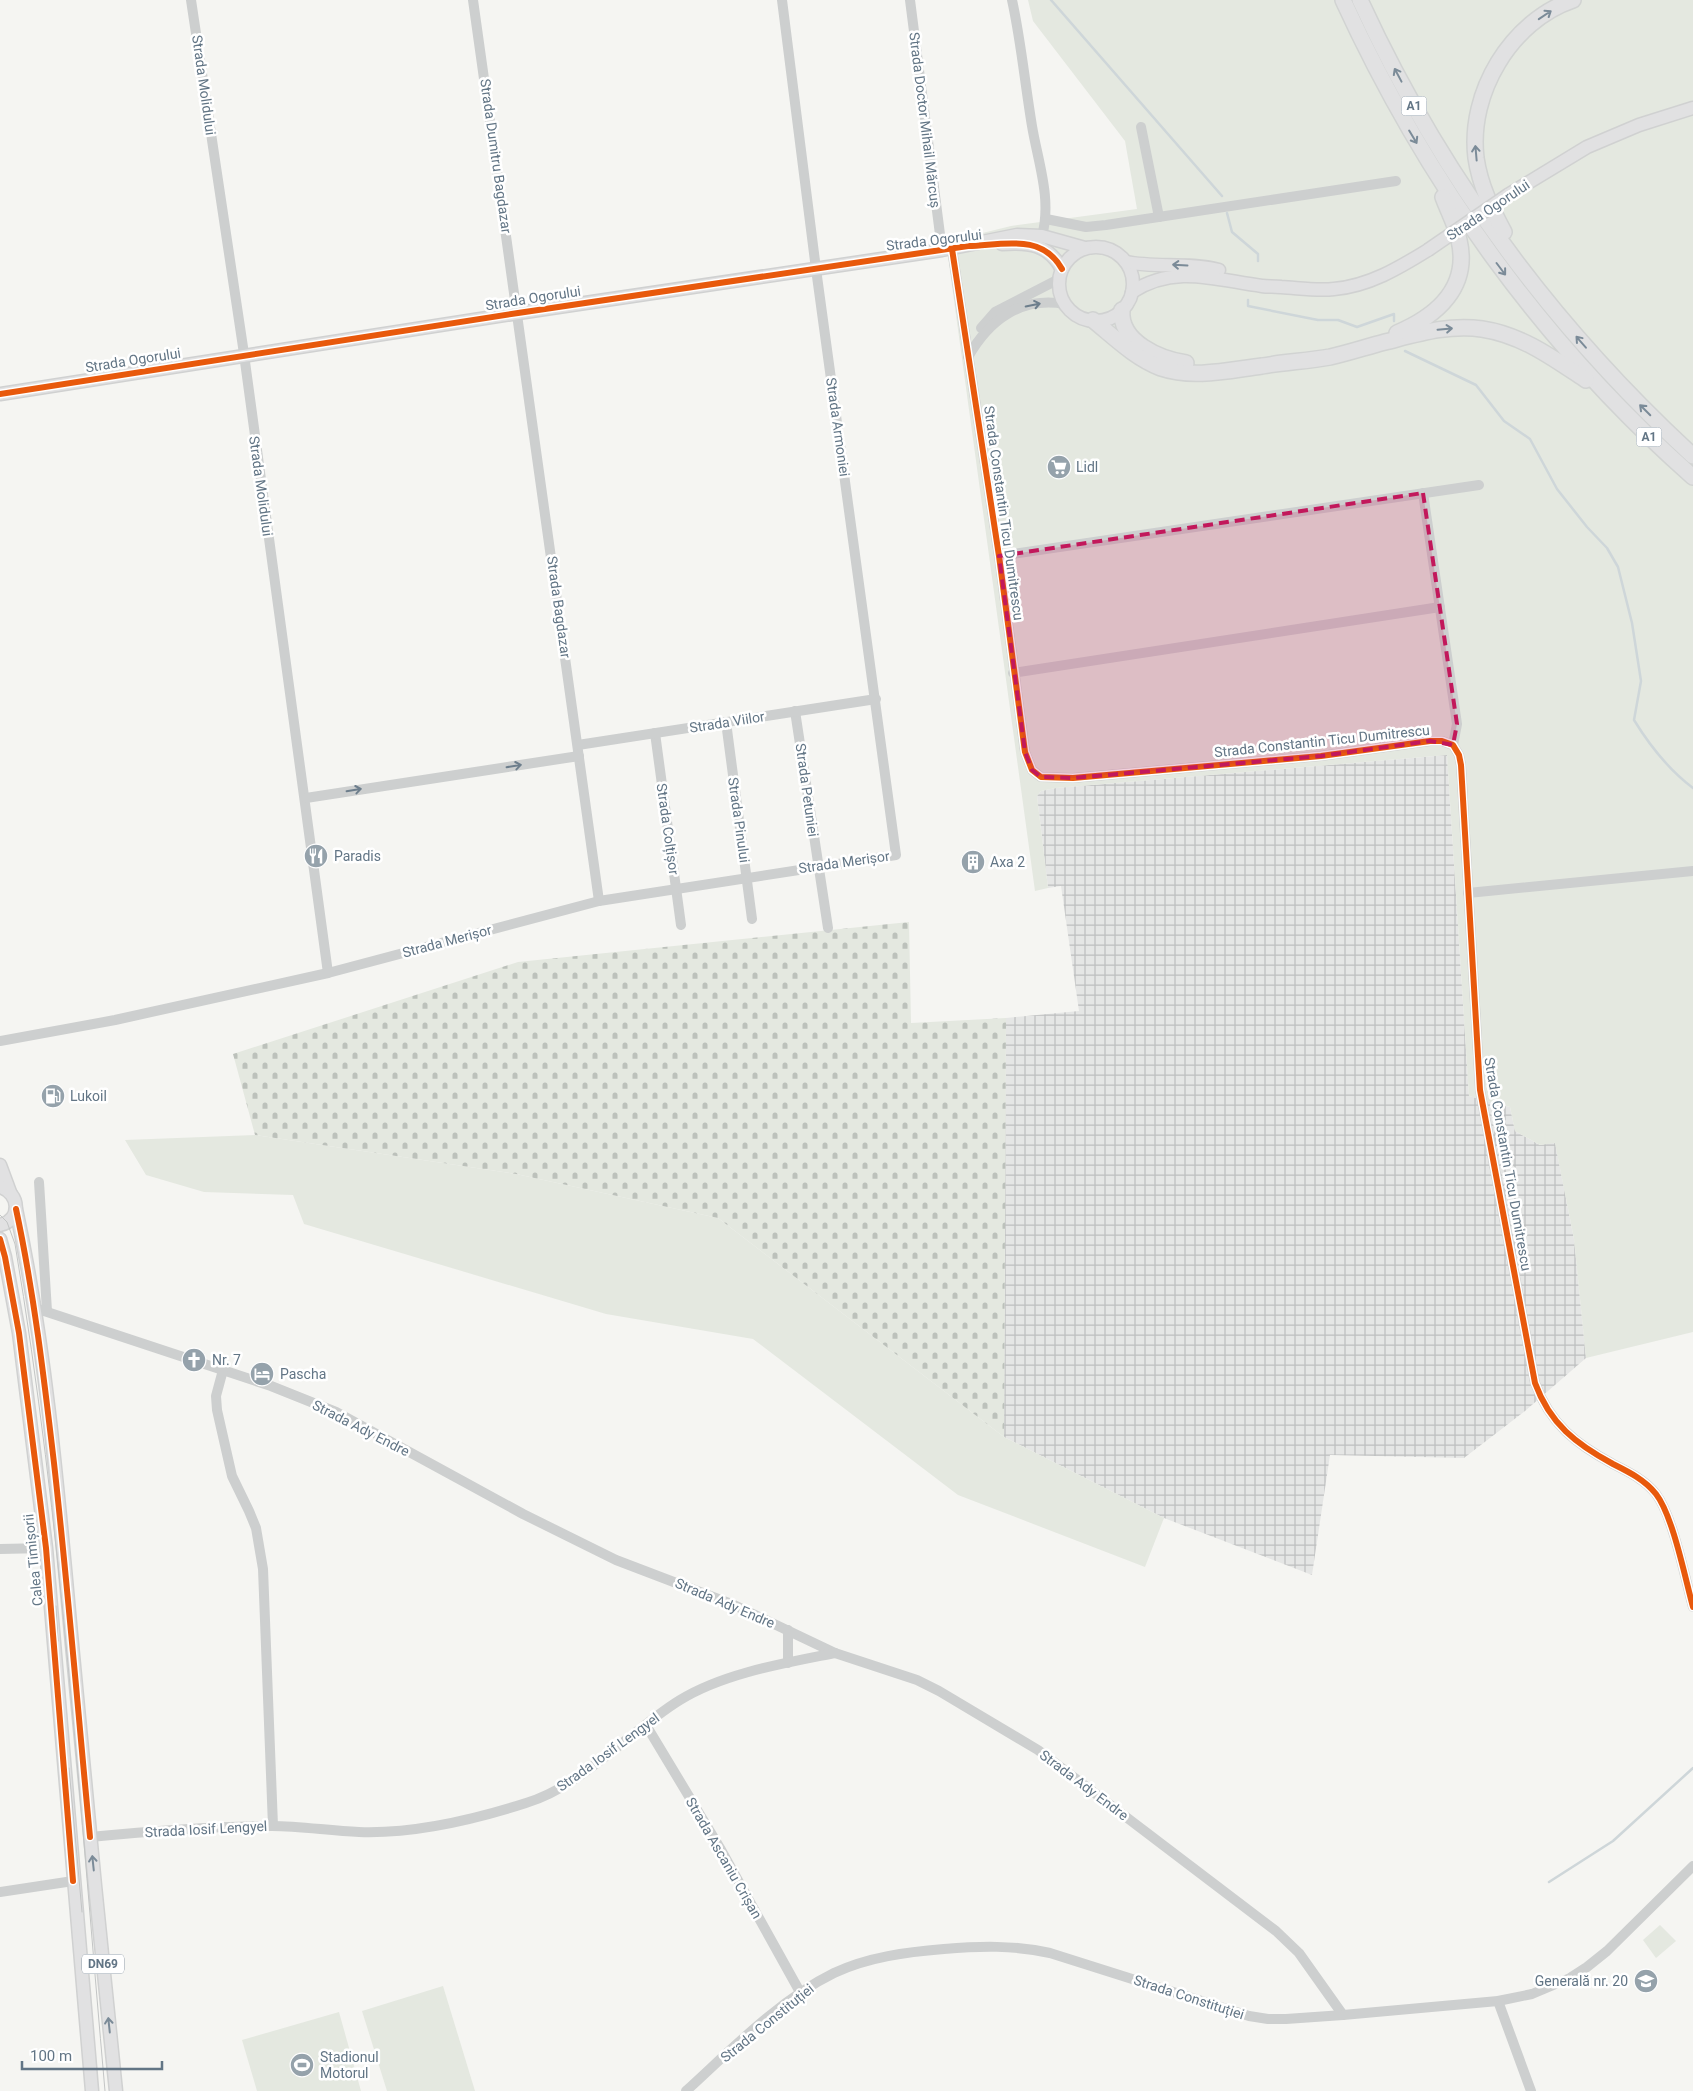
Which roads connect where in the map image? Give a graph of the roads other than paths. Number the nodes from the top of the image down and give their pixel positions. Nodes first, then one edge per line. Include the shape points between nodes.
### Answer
1 (191, 0) edge
2 (473, 0) edge
3 (782, 0) edge
4 (910, 0) edge
5 (1012, 0) edge
6 (1343, 0) edge
7 (1360, 0) edge
8 (1573, 0) edge
9 (1693, 108) edge
10 (1142, 127) dead end
11 (1428, 160) junction
12 (1396, 181) dead end
13 (1159, 217) junction
14 (1046, 219) junction
15 (1042, 236) junction
16 (945, 246) junction
17 (968, 246) junction
18 (1085, 248) junction
19 (1126, 262) junction
20 (816, 269) junction
21 (1061, 274) junction
22 (1528, 278) junction
23 (1279, 286) junction
24 (1132, 292) junction
25 (1065, 304) junction
26 (1122, 310) junction
27 (518, 313) junction
28 (1093, 320) junction
29 (978, 339) junction
30 (1364, 347) junction
31 (244, 356) junction
32 (968, 357) junction
33 (1270, 364) junction
34 (0, 394) edge
35 (1607, 395) junction
36 (1693, 456) edge
37 (1693, 477) edge
38 (1479, 485) dead end
39 (1423, 493) junction
40 (999, 556) junction
41 (1440, 607) junction
42 (1013, 673) junction
43 (876, 699) junction
44 (795, 711) junction
45 (726, 722) junction
46 (655, 733) junction
47 (1453, 746) junction
48 (579, 750) junction
49 (306, 798) junction
50 (896, 854) joint
51 (818, 866) junction
52 (1693, 871) edge
53 (747, 878) junction
54 (676, 890) junction
55 (1468, 893) junction
56 (599, 901) junction
57 (752, 918) dead end
58 (681, 925) dead end
59 (828, 928) dead end
60 (328, 973) junction
61 (0, 1041) edge
62 (0, 1165) edge
63 (39, 1182) dead end
64 (5, 1190) edge
65 (16, 1209) junction
66 (0, 1225) edge
67 (0, 1239) edge
68 (41, 1310) junction
69 (223, 1370) junction
70 (46, 1548) junction
71 (0, 1549) edge
72 (1693, 1607) edge
73 (788, 1630) junction
74 (835, 1653) junction
75 (788, 1663) junction
76 (646, 1725) junction
77 (273, 1826) junction
78 (90, 1837) junction
79 (1693, 1866) edge
80 (73, 1881) junction
81 (0, 1892) edge
82 (800, 1992) junction
83 (1498, 2001) junction
84 (1343, 2015) junction
85 (92, 2091) edge
86 (116, 2091) edge
87 (686, 2091) edge
88 (1531, 2091) edge

1 - 31 street, Strada Molidului
2 - 27 street, Strada Dumitru Bagdazar
3 - 20 street, Strada Armoniei
4 - 16 street, Strada Doctor Mihail Mărcuș
5 - 14 street via 1044,187
6 -> 11 highway, A1 via 1390,96
22 -> 7 highway, A1 via 1442,154
22 -> 8 highway via 1484,189 1476,157 1476,122 1486,87 1502,56 1516,38 1532,23
9 - 23 main road, Strada Ogorului, bridge via 1621,131 1587,147 1383,276 1352,286 1318,290
10 - 13 street
11 - 30 highway via 1459,239 1461,261 1456,284 1438,310 1428,317
11 -> 35 highway, A1 via 1512,283
12 - 13 street
13 - 14 street via 1086,227
14 - 15 street
15 - 17 main road, Strada Ogorului via 1017,235
15 - 18 main road, Strada Ogorului
16 - 17 main road, Strada Ogorului
16 - 20 main road, Strada Ogorului
16 - 32 street, Strada Constantin Ticu Dumitrescu
17 - 21 main road, Strada Ogorului via 1027,244 1050,252
18 - 19 main road via 1112,250
18 - 21 main road via 1074,254
23 -> 19 main road, Strada Ogorului via 1212,268
19 - 24 main road via 1132,276
20 - 27 main road, Strada Ogorului
20 - 43 street, Strada Armoniei
21 - 25 main road via 1060,292
21 - 29 street via 995,312 981,328
36 -> 22 highway, A1 via 1593,356
23 - 24 main road, Strada Ogorului via 1195,275 1161,278
24 - 26 main road
25 - 28 main road via 1080,317
29 -> 25 street via 999,318 1014,310 1047,302
26 - 28 main road via 1108,318
26 - 33 highway via 1122,324 1129,335 1145,348 1172,360 1202,365
27 - 31 main road, Strada Ogorului
27 - 48 street, Strada Bagdazar
28 - 33 highway via 1142,359 1169,370 1200,373
29 - 32 street
30 - 33 highway via 1330,357
30 -> 35 highway via 1434,330 1481,329 1529,344
31 - 34 main road, Strada Ogorului
31 - 49 street, Strada Molidului via 286,674
32 - 40 street, Strada Constantin Ticu Dumitrescu
35 - 37 highway, A1
38 - 39 street
39 - 40 street
39 - 41 street
40 - 42 street, Strada Constantin Ticu Dumitrescu
41 - 42 street
41 - 47 street via 1457,724
42 - 47 street, Strada Constantin Ticu Dumitrescu via 1029,765 1036,774 1047,778 1321,756 1430,741 1442,741
43 - 44 street, Strada Viilor
43 - 50 street, Strada Armoniei
44 - 45 street, Strada Viilor
44 - 51 street, Strada Petuniei
45 - 46 street, Strada Viilor
45 - 53 street, Strada Pinului
46 - 48 street, Strada Viilor
46 - 54 street, Strada Colțișor
47 - 55 street, Strada Constantin Ticu Dumitrescu via 1461,765
49 -> 48 street, Strada Viilor
48 - 56 street, Strada Bagdazar
49 - 60 street, Strada Molidului
50 - 51 street, Strada Merișor
51 - 53 street, Strada Merișor
51 - 59 street, Strada Petuniei
52 - 55 street
53 - 54 street, Strada Merișor
53 - 57 street, Strada Pinului
54 - 56 street, Strada Merișor
54 - 58 street, Strada Colțișor
55 - 72 street, Strada Constantin Ticu Dumitrescu via 1480,1090 1535,1383 1553,1419 1567,1433 1583,1447 1639,1478 1657,1496 1670,1524
56 - 60 street, Strada Merișor
60 - 61 street, Strada Merișor via 115,1020
62 - 64 main road, DN69
63 - 68 street
64 - 65 main road, DN69 via 16,1203
65 - 66 main road via 10,1220
65 - 68 main road, DN69
67 - 70 main road, Calea Timișorii / DN69 via 19,1333
68 - 69 street, Strada Ady Endre
68 - 78 main road, DN69
69 - 73 street, Strada Ady Endre via 336,1412 523,1514 616,1560 678,1582
69 - 77 street via 216,1410 232,1476 256,1528 262,1562
70 - 71 street
70 - 80 main road, Calea Timișorii / DN69
73 - 74 street, Strada Ady Endre
73 - 75 street
74 - 75 street, Strada Iosif Lengyel
74 - 84 street, Strada Ady Endre via 924,1684 1038,1750 1276,1931 1303,1959
75 - 76 street, Strada Iosif Lengyel via 705,1688 680,1700
76 - 77 street, Strada Iosif Lengyel via 562,1788 528,1803 424,1828 360,1832
76 - 82 street, Strada Ascaniu Crișan via 720,1848
77 - 78 street, Strada Iosif Lengyel
86 -> 78 main road, DN69
79 - 83 street, Strada Constituției via 1608,1951 1587,1967 1532,1994
80 - 81 street
80 - 85 main road, Calea Timișorii / DN69
82 - 84 street, Strada Constituției via 834,1973 883,1957 977,1946 1016,1947 1075,1960 1249,2016 1277,2019
82 - 87 street, Strada Constituției
83 - 84 street, Strada Constituției
83 - 88 street

